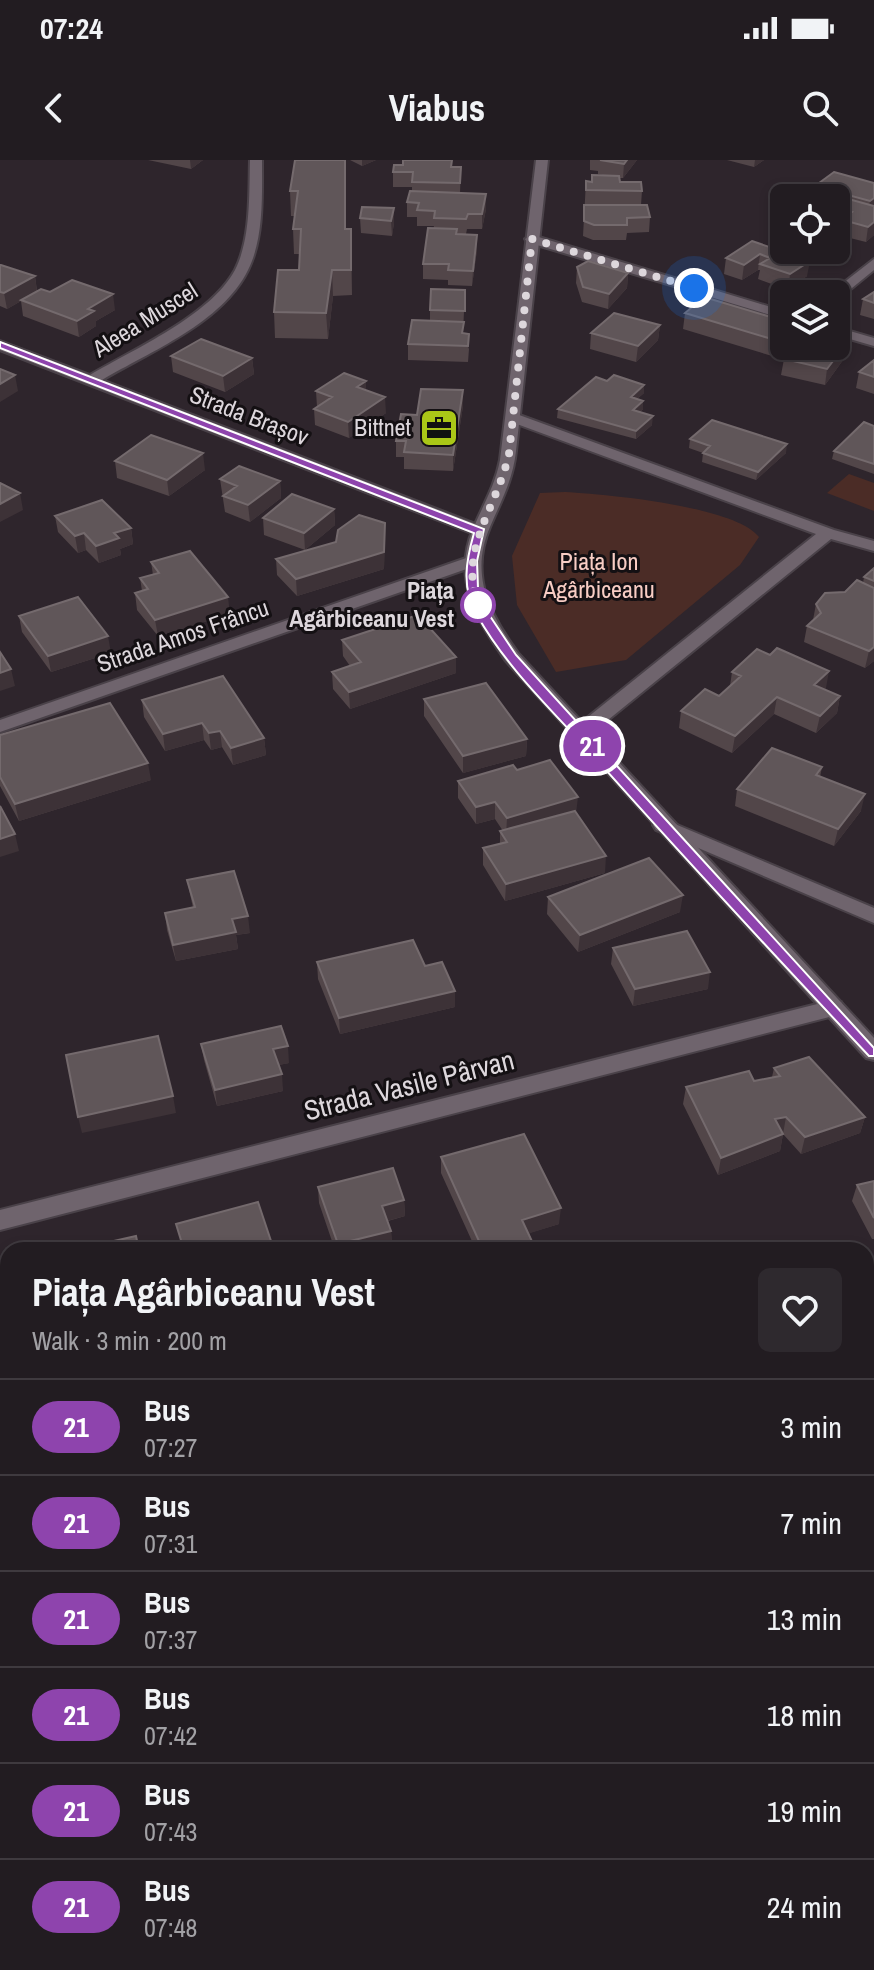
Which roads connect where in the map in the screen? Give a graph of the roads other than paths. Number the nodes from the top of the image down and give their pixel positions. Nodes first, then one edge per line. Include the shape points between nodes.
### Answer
1 (256, 160) edge
2 (542, 160) edge
3 (532, 239) junction
4 (874, 263) edge
5 (850, 283) edge
6 (770, 311) edge
7 (850, 335) edge
8 (874, 342) edge
9 (0, 345) edge
10 (91, 380) junction
11 (511, 417) junction
12 (480, 531) junction
13 (828, 533) junction
14 (874, 546) edge
15 (472, 561) junction
16 (0, 726) edge
17 (580, 733) junction
18 (663, 825) junction
19 (874, 916) edge
20 (833, 1008) junction
21 (874, 1052) edge
22 (0, 1220) edge

1 - 10 street, Aleea Muscel via 249,244 231,287 210,307
2 - 3 street
3 - 6 street
3 - 11 street
4 - 5 street
7 - 8 street
9 - 10 street, Strada Brașov
10 - 12 street, Strada Brașov
11 - 12 street via 503,482
11 - 13 street
12 - 15 street
13 - 14 street
13 - 17 street
15 - 16 street, Strada Amos Frâncu
15 - 17 street via 472,588 491,629
17 - 18 street
18 - 19 street
18 - 20 street
20 - 21 street
20 - 22 street, Strada Vasile Pârvan

